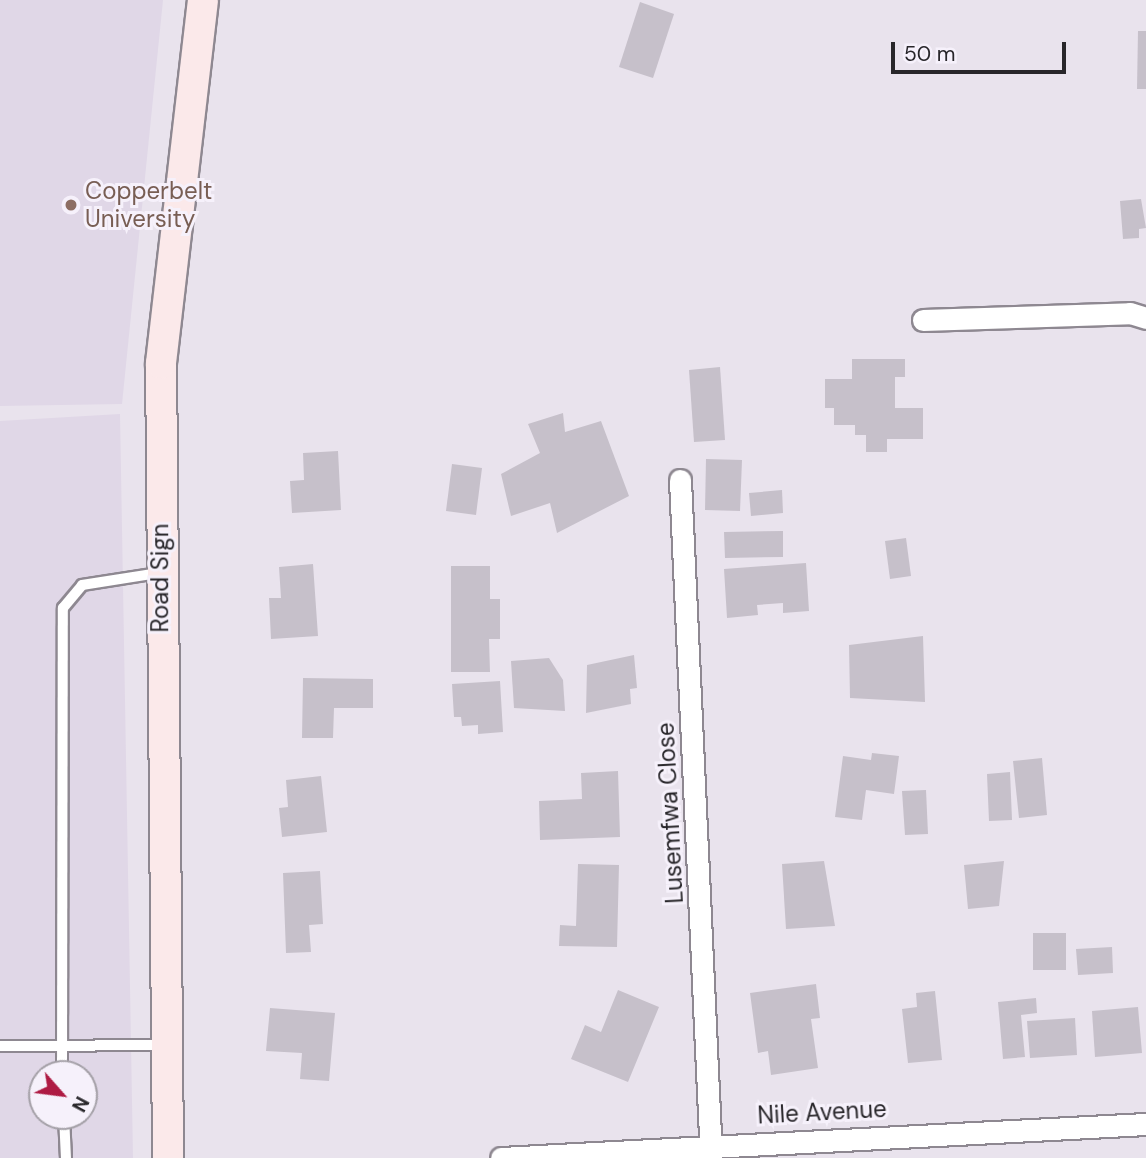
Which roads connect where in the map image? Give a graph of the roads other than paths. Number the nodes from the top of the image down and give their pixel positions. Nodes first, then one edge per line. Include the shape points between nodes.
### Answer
1 (203, 0) edge
2 (1146, 318) edge
3 (923, 320) dead end
4 (680, 480) dead end
5 (159, 573) junction
6 (60, 1045) junction
7 (165, 1045) junction
8 (0, 1046) edge
9 (61, 1060) edge
10 (1146, 1124) edge
11 (65, 1130) edge
12 (711, 1150) edge
13 (66, 1158) edge
14 (168, 1158) edge
15 (501, 1158) edge

1 - 5 main road, Road Sign via 161,363
2 - 3 street via 1130,313
4 - 12 street, Lusemfwa Close
5 - 6 lane via 82,585 63,608
5 - 7 main road, Road Sign
6 - 7 lane
6 - 8 lane
6 - 9 lane
7 - 14 main road, Road Sign
10 - 12 street, Nile Avenue
11 - 13 lane
12 - 15 street, Nile Avenue

